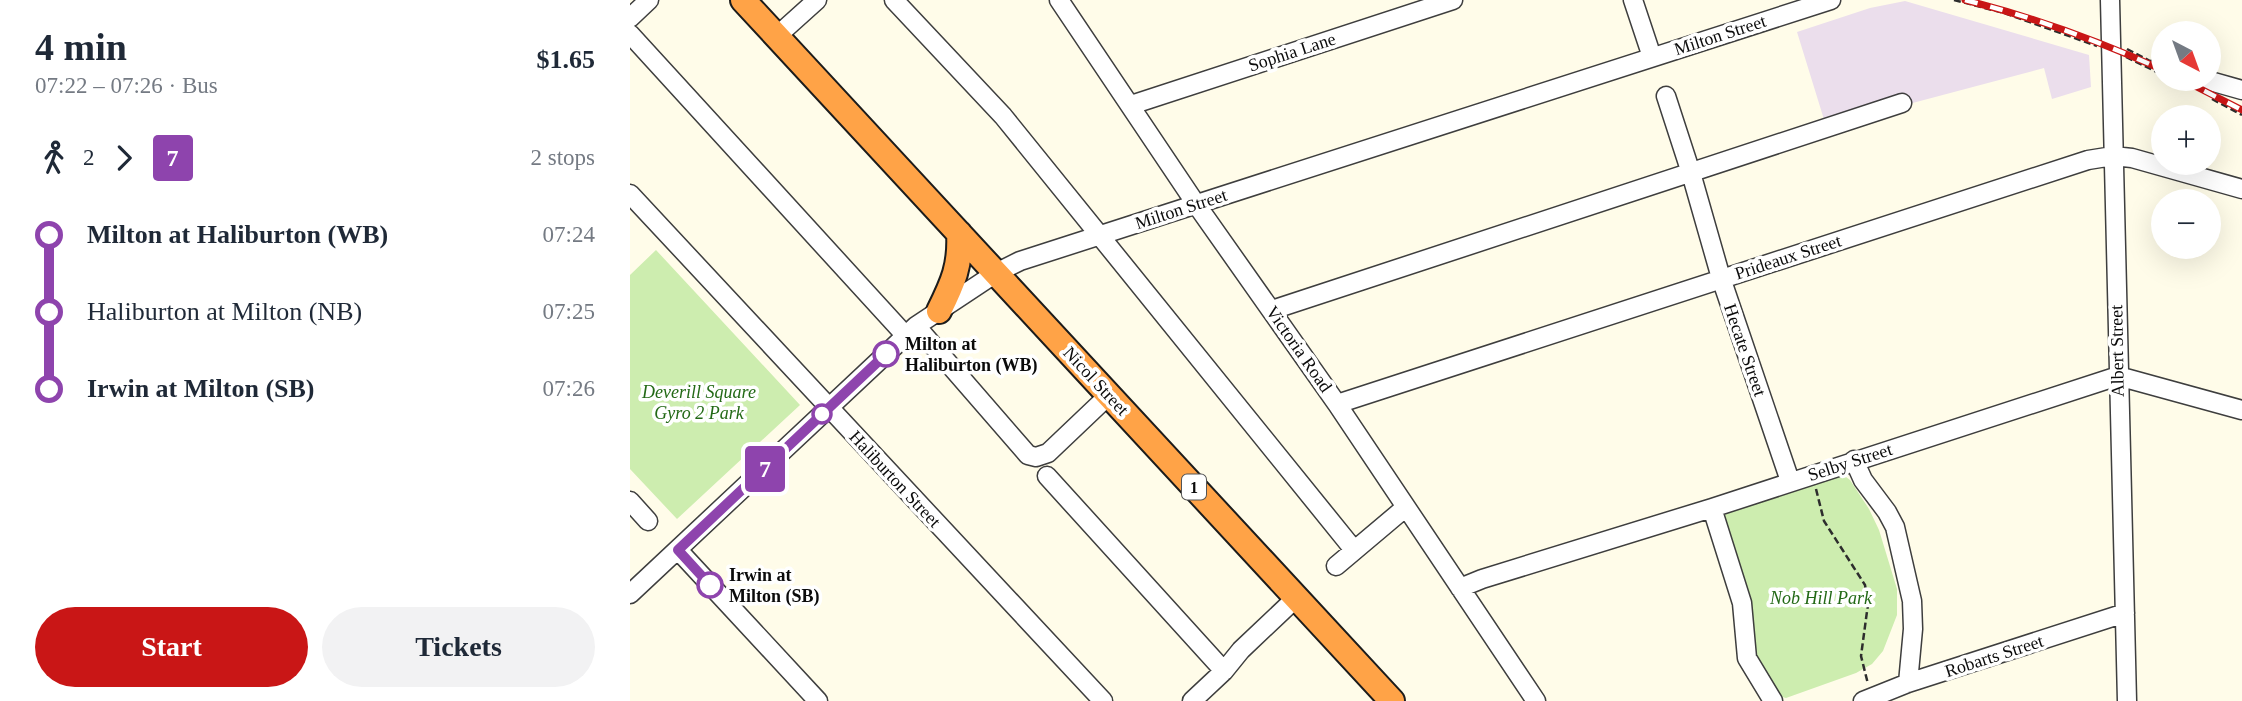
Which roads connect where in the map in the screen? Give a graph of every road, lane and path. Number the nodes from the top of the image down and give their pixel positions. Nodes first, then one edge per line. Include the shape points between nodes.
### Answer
1 (649, 0) edge
2 (743, 0) edge
3 (817, 0) edge
4 (894, 0) edge
5 (1059, 0) edge
6 (1453, 0) edge
7 (1633, 0) edge
8 (1831, 0) edge
9 (1954, 0) edge
10 (2110, 0) edge
11 (632, 14) edge
12 (630, 34) edge
13 (777, 36) junction
14 (2110, 46) junction
15 (1652, 57) junction
16 (2151, 61) edge
17 (2151, 68) edge
18 (2221, 84) edge
19 (2242, 90) edge
20 (1666, 96) dead end
21 (1902, 103) dead end
22 (1131, 105) junction
23 (2113, 156) junction
24 (1691, 173) junction
25 (2242, 189) edge
26 (630, 194) edge
27 (1196, 204) junction
28 (959, 233) junction
29 (1099, 236) junction
30 (996, 273) junction
31 (1721, 278) junction
32 (1272, 310) junction
33 (939, 311) junction
34 (911, 331) junction
35 (2118, 376) junction
36 (1109, 395) junction
37 (1337, 404) junction
38 (829, 408) junction
39 (2242, 410) edge
40 (1854, 460) junction
41 (1812, 474) junction
42 (1047, 476) dead end
43 (1790, 481) junction
44 (630, 501) edge
45 (1406, 507) junction
46 (1712, 508) junction
47 (648, 521) dead end
48 (678, 550) junction
49 (1354, 550) junction
50 (1336, 566) dead end
51 (1460, 588) junction
52 (630, 594) edge
53 (1297, 597) junction
54 (2126, 613) junction
55 (1224, 671) junction
56 (1908, 683) junction
57 (1868, 699) edge
58 (818, 701) edge
59 (1103, 701) edge
60 (1192, 701) edge
61 (1392, 701) edge
62 (1536, 701) edge
63 (1773, 701) edge
64 (2127, 701) edge

1 - 11 street
2 - 13 highway, Nicol Street / 1
3 - 13 street
4 - 29 street via 1003,116
5 - 22 street, Victoria Road
6 - 22 street, Sophia Lane
7 - 15 street
8 - 15 street, Milton Street
9 - 14 path
10 - 14 street, Albert Street
12 - 34 street
13 - 28 highway, Nicol Street / 1
14 - 16 path
14 - 17 path
14 - 23 street, Albert Street
15 - 27 street, Milton Street
18 - 19 street
20 - 24 street, Hecate Street
21 - 24 street
22 - 27 street, Victoria Road
23 - 25 street, Prideaux Street
23 - 31 street, Prideaux Street via 2088,160
23 - 35 street, Albert Street
24 - 31 street, Hecate Street
24 - 32 street
26 - 38 street, Haliburton Street
27 - 29 street, Milton Street
27 - 32 street, Victoria Road
28 - 30 highway, Nicol Street / 1
28 - 33 highway via 956,277
29 - 30 street, Milton Street
29 - 49 street
30 - 33 street, Milton Street
30 - 36 highway, Nicol Street / 1
31 - 37 street, Prideaux Street
31 - 43 street, Hecate Street
32 - 37 street, Victoria Road
33 - 34 street, Milton Street
34 - 36 street via 1028,455 1048,453
34 - 38 street, Milton Street
35 - 39 street
35 - 40 street, Selby Street
35 - 54 street, Albert Street
36 - 53 highway, Nicol Street / 1
37 - 45 street, Victoria Road
38 - 48 street, Milton Street
38 - 59 street, Haliburton Street
40 - 41 street, Selby Street
40 - 56 street via 1895,527 1912,601
41 - 43 street, Selby Street
41 - 57 path via 1824,521 1865,585 1868,604 1861,656
42 - 55 street
43 - 46 street, Selby Street
44 - 47 street
45 - 49 street
45 - 51 street, Victoria Road
46 - 51 street, Selby Street
46 - 63 street via 1742,603 1747,658
48 - 52 street, Milton Street
48 - 58 street
49 - 50 street
51 - 62 street, Victoria Road
53 - 55 street
53 - 61 highway, Nicol Street / 1
54 - 56 street, Robarts Street
54 - 64 street, Albert Street
55 - 60 street
56 - 57 street, Robarts Street

